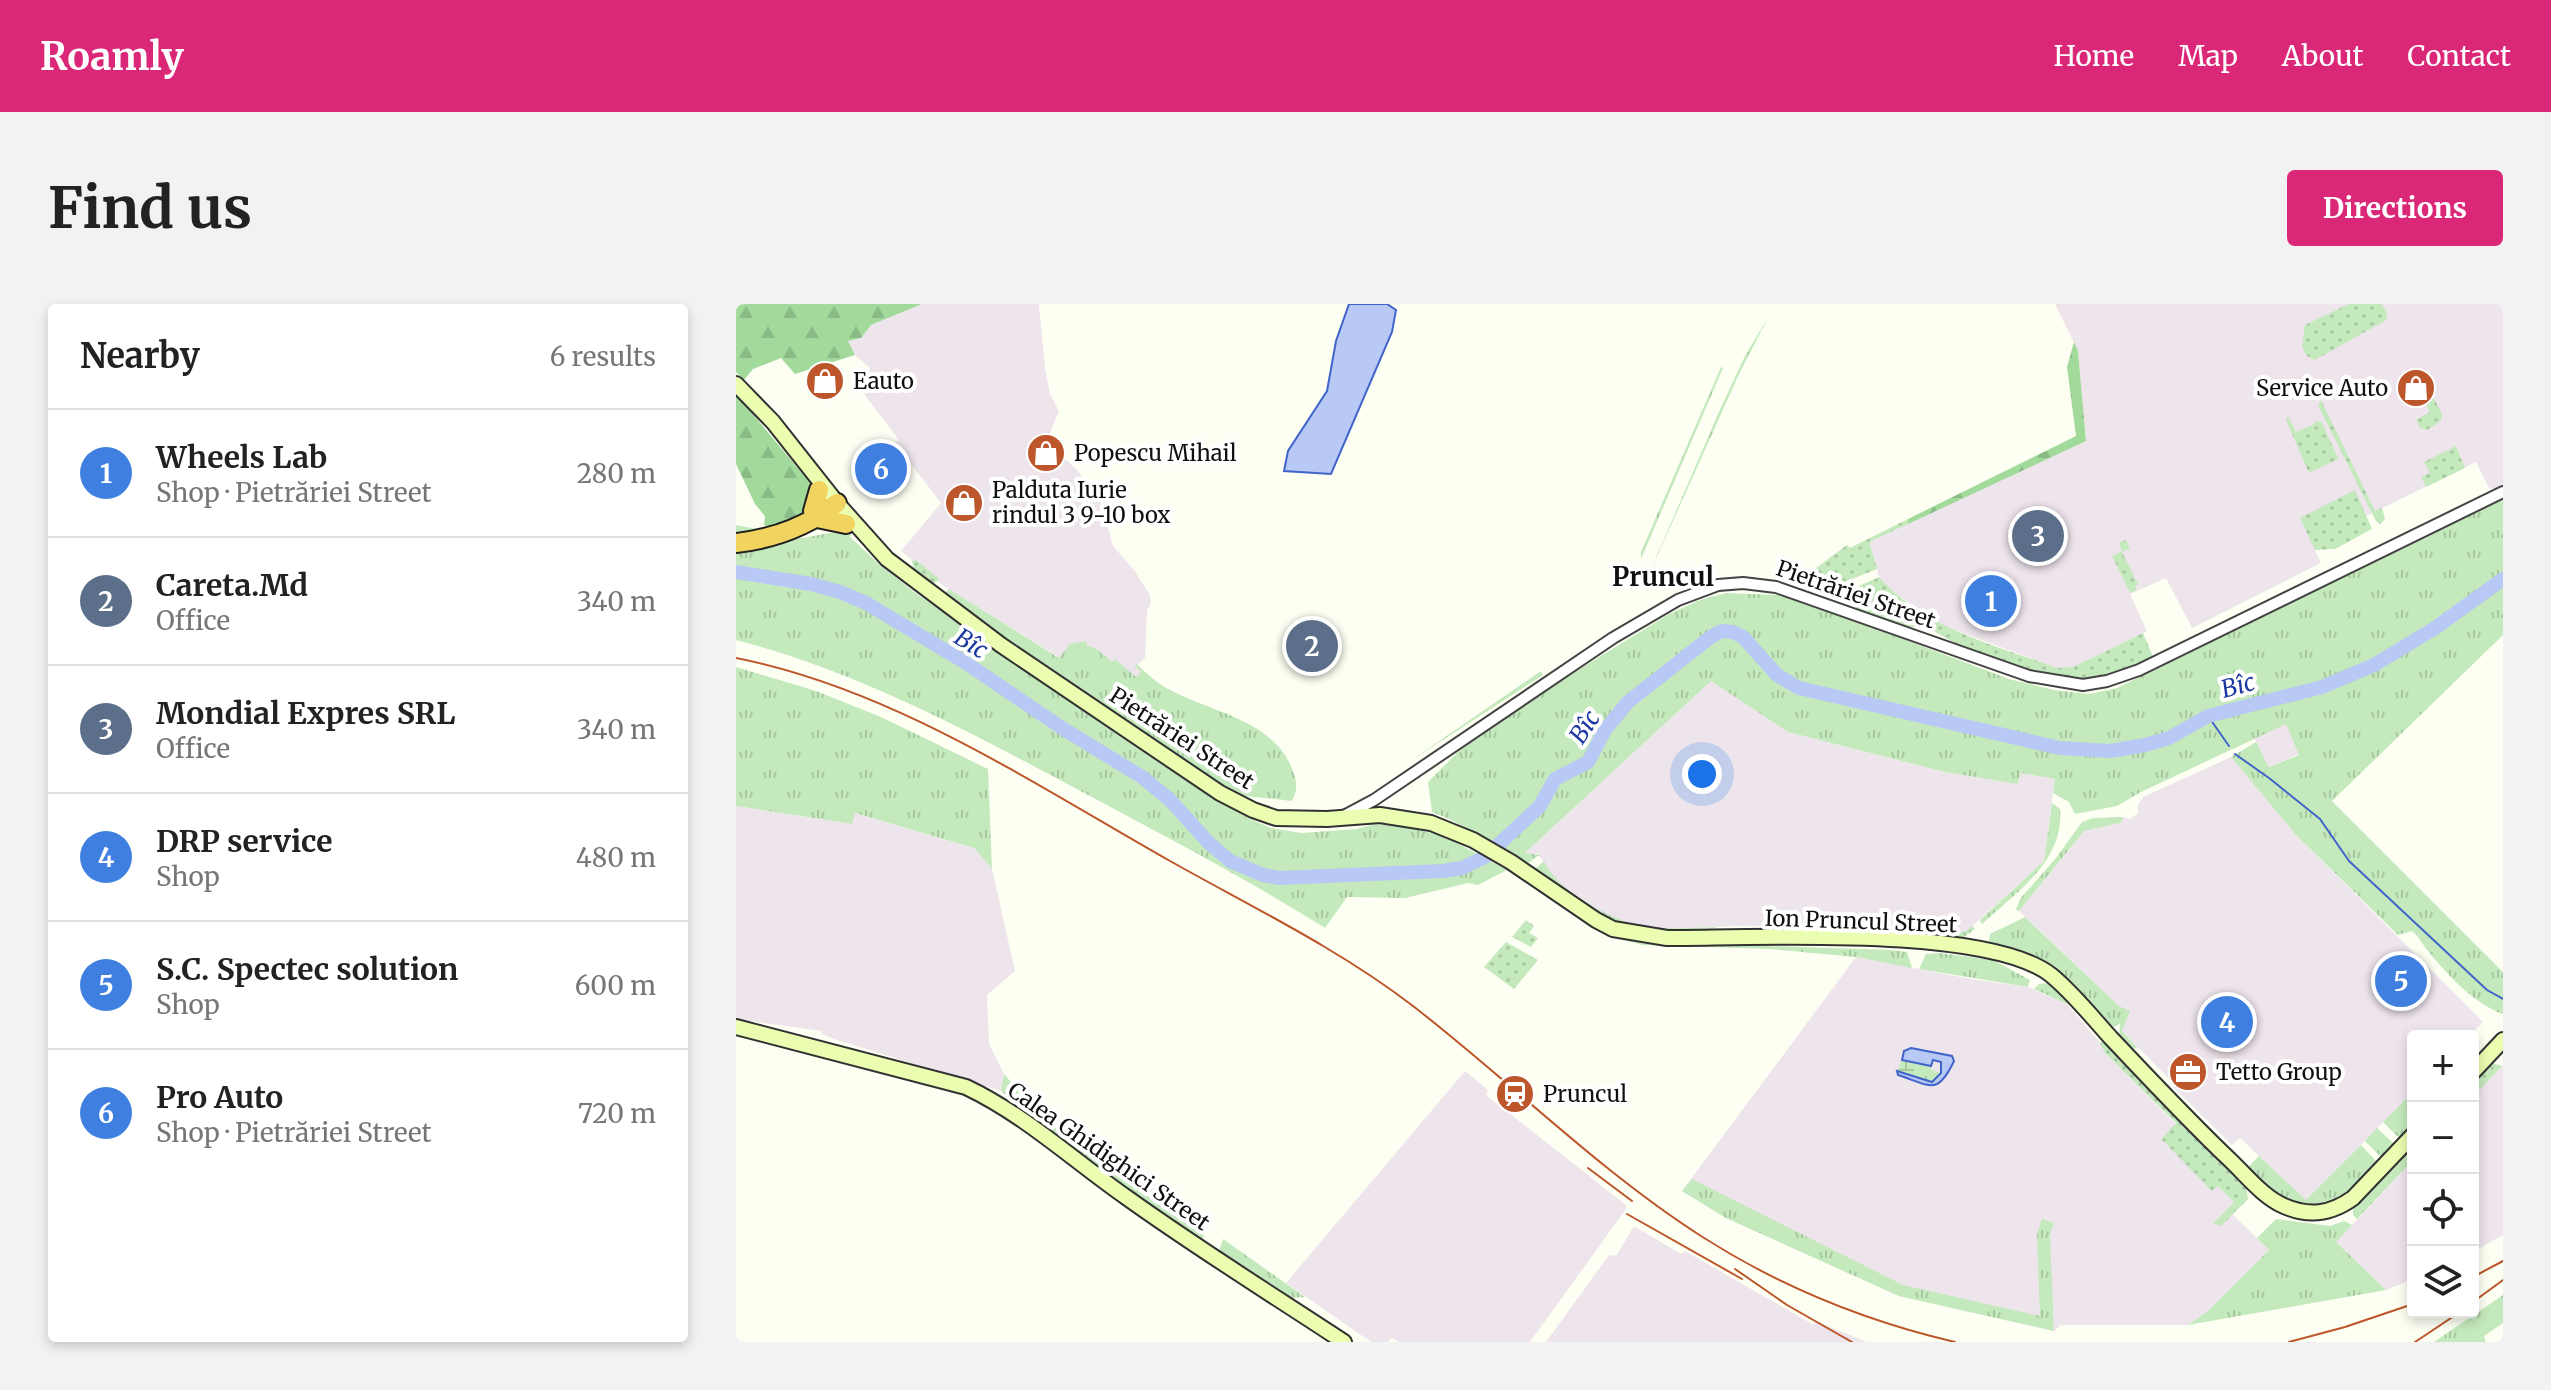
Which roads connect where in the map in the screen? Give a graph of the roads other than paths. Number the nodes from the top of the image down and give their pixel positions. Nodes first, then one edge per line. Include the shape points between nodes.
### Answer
1 (736, 384) edge
2 (2503, 492) edge
3 (825, 504) junction
4 (846, 524) joint
5 (736, 543) edge
6 (941, 601) junction
7 (1342, 817) junction
8 (736, 1027) edge
9 (2503, 1040) edge
10 (2479, 1066) edge
11 (2407, 1141) edge
12 (1344, 1342) edge

1 - 3 street, Pietrăriei Street
2 - 7 street, Pietrăriei Street via 2139,670 2095,684 2029,676 1776,587 1743,583 1699,590 1613,638
3 - 4 highway
3 - 5 highway via 775,536
3 - 6 street, Pietrăriei Street
4 - 6 street, Pietrăriei Street via 881,563
6 - 7 street, Pietrăriei Street via 1220,793 1276,818
7 - 11 street, Ion Pruncul Street via 1410,819 1473,840 1596,920 1631,934 1903,940 1980,949 2030,963 2064,987 2261,1190 2276,1202 2307,1213 2342,1206
8 - 12 street, Calea Ghidighici Street via 966,1087 993,1100 1147,1212
9 - 10 street

